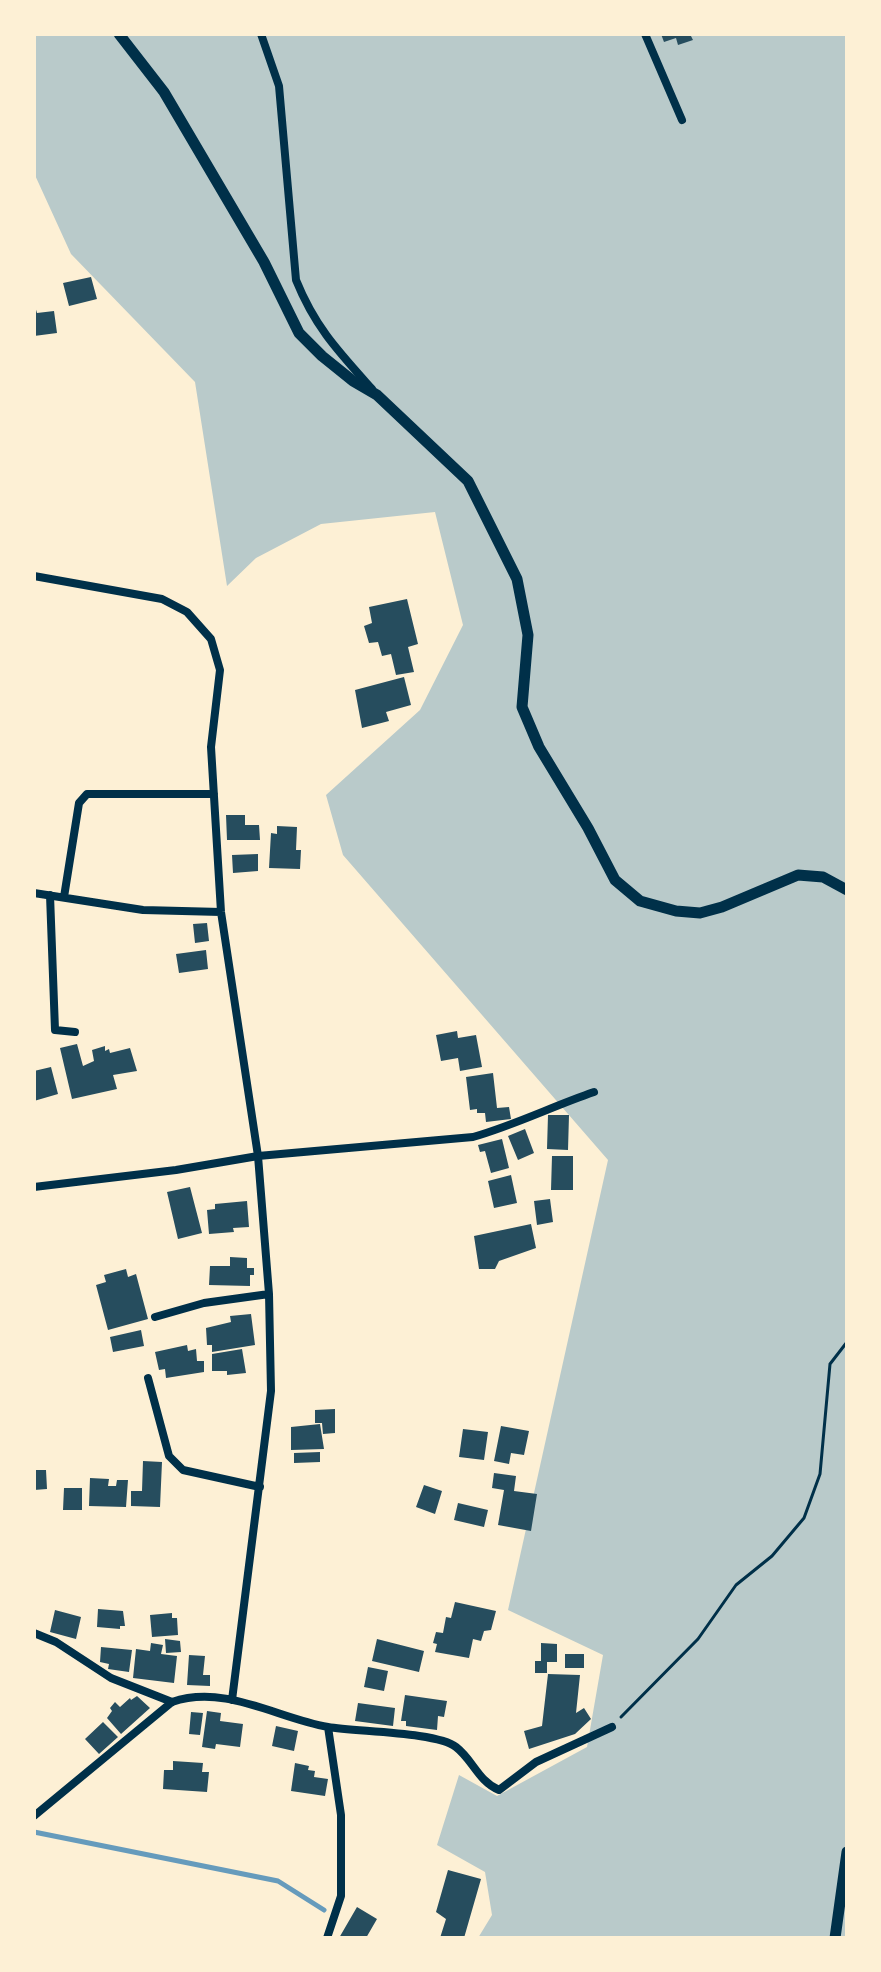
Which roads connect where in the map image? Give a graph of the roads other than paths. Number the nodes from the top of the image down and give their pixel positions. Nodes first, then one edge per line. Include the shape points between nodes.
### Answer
1 (119, 34) edge
2 (261, 34) edge
3 (645, 34) edge
4 (682, 120) dead end
5 (377, 395) junction
6 (34, 576) edge
7 (214, 794) junction
8 (847, 890) edge
9 (34, 893) edge
10 (50, 895) junction
11 (64, 897) junction
12 (221, 912) junction
13 (75, 1032) dead end
14 (594, 1092) dead end
15 (258, 1156) junction
16 (34, 1187) edge
17 (269, 1294) junction
18 (155, 1317) dead end
19 (148, 1378) dead end
20 (260, 1487) junction
21 (34, 1633) edge
22 (232, 1700) junction
23 (172, 1702) junction
24 (328, 1727) junction
25 (612, 1727) road end
26 (34, 1816) edge
27 (847, 1852) edge
28 (327, 1938) edge
29 (835, 1938) edge

1 - 5 main road via 164,92 264,262 299,333
2 - 5 street via 279,86 296,280 325,338
3 - 4 street
5 - 8 main road via 468,481 492,528 517,579 528,635 522,707 615,880 640,901 700,913 798,875 823,877
6 - 7 street via 162,599 187,612 211,639 220,670 211,747
7 - 11 street via 87,794 79,803
7 - 12 street
9 - 10 street
10 - 11 street
10 - 13 street via 55,1030
11 - 12 street via 143,910
12 - 15 street
14 - 15 street via 473,1137
15 - 16 street
15 - 17 street
17 - 18 street via 204,1303
17 - 20 street via 271,1391
19 - 20 street via 169,1456 183,1470
20 - 22 street
21 - 23 street via 111,1678
22 - 23 street via 202,1695
22 - 24 street
23 - 26 street
24 - 25 street via 455,1745 487,1784 499,1790 536,1762
24 - 28 street via 341,1815 341,1896
27 - 29 main road

